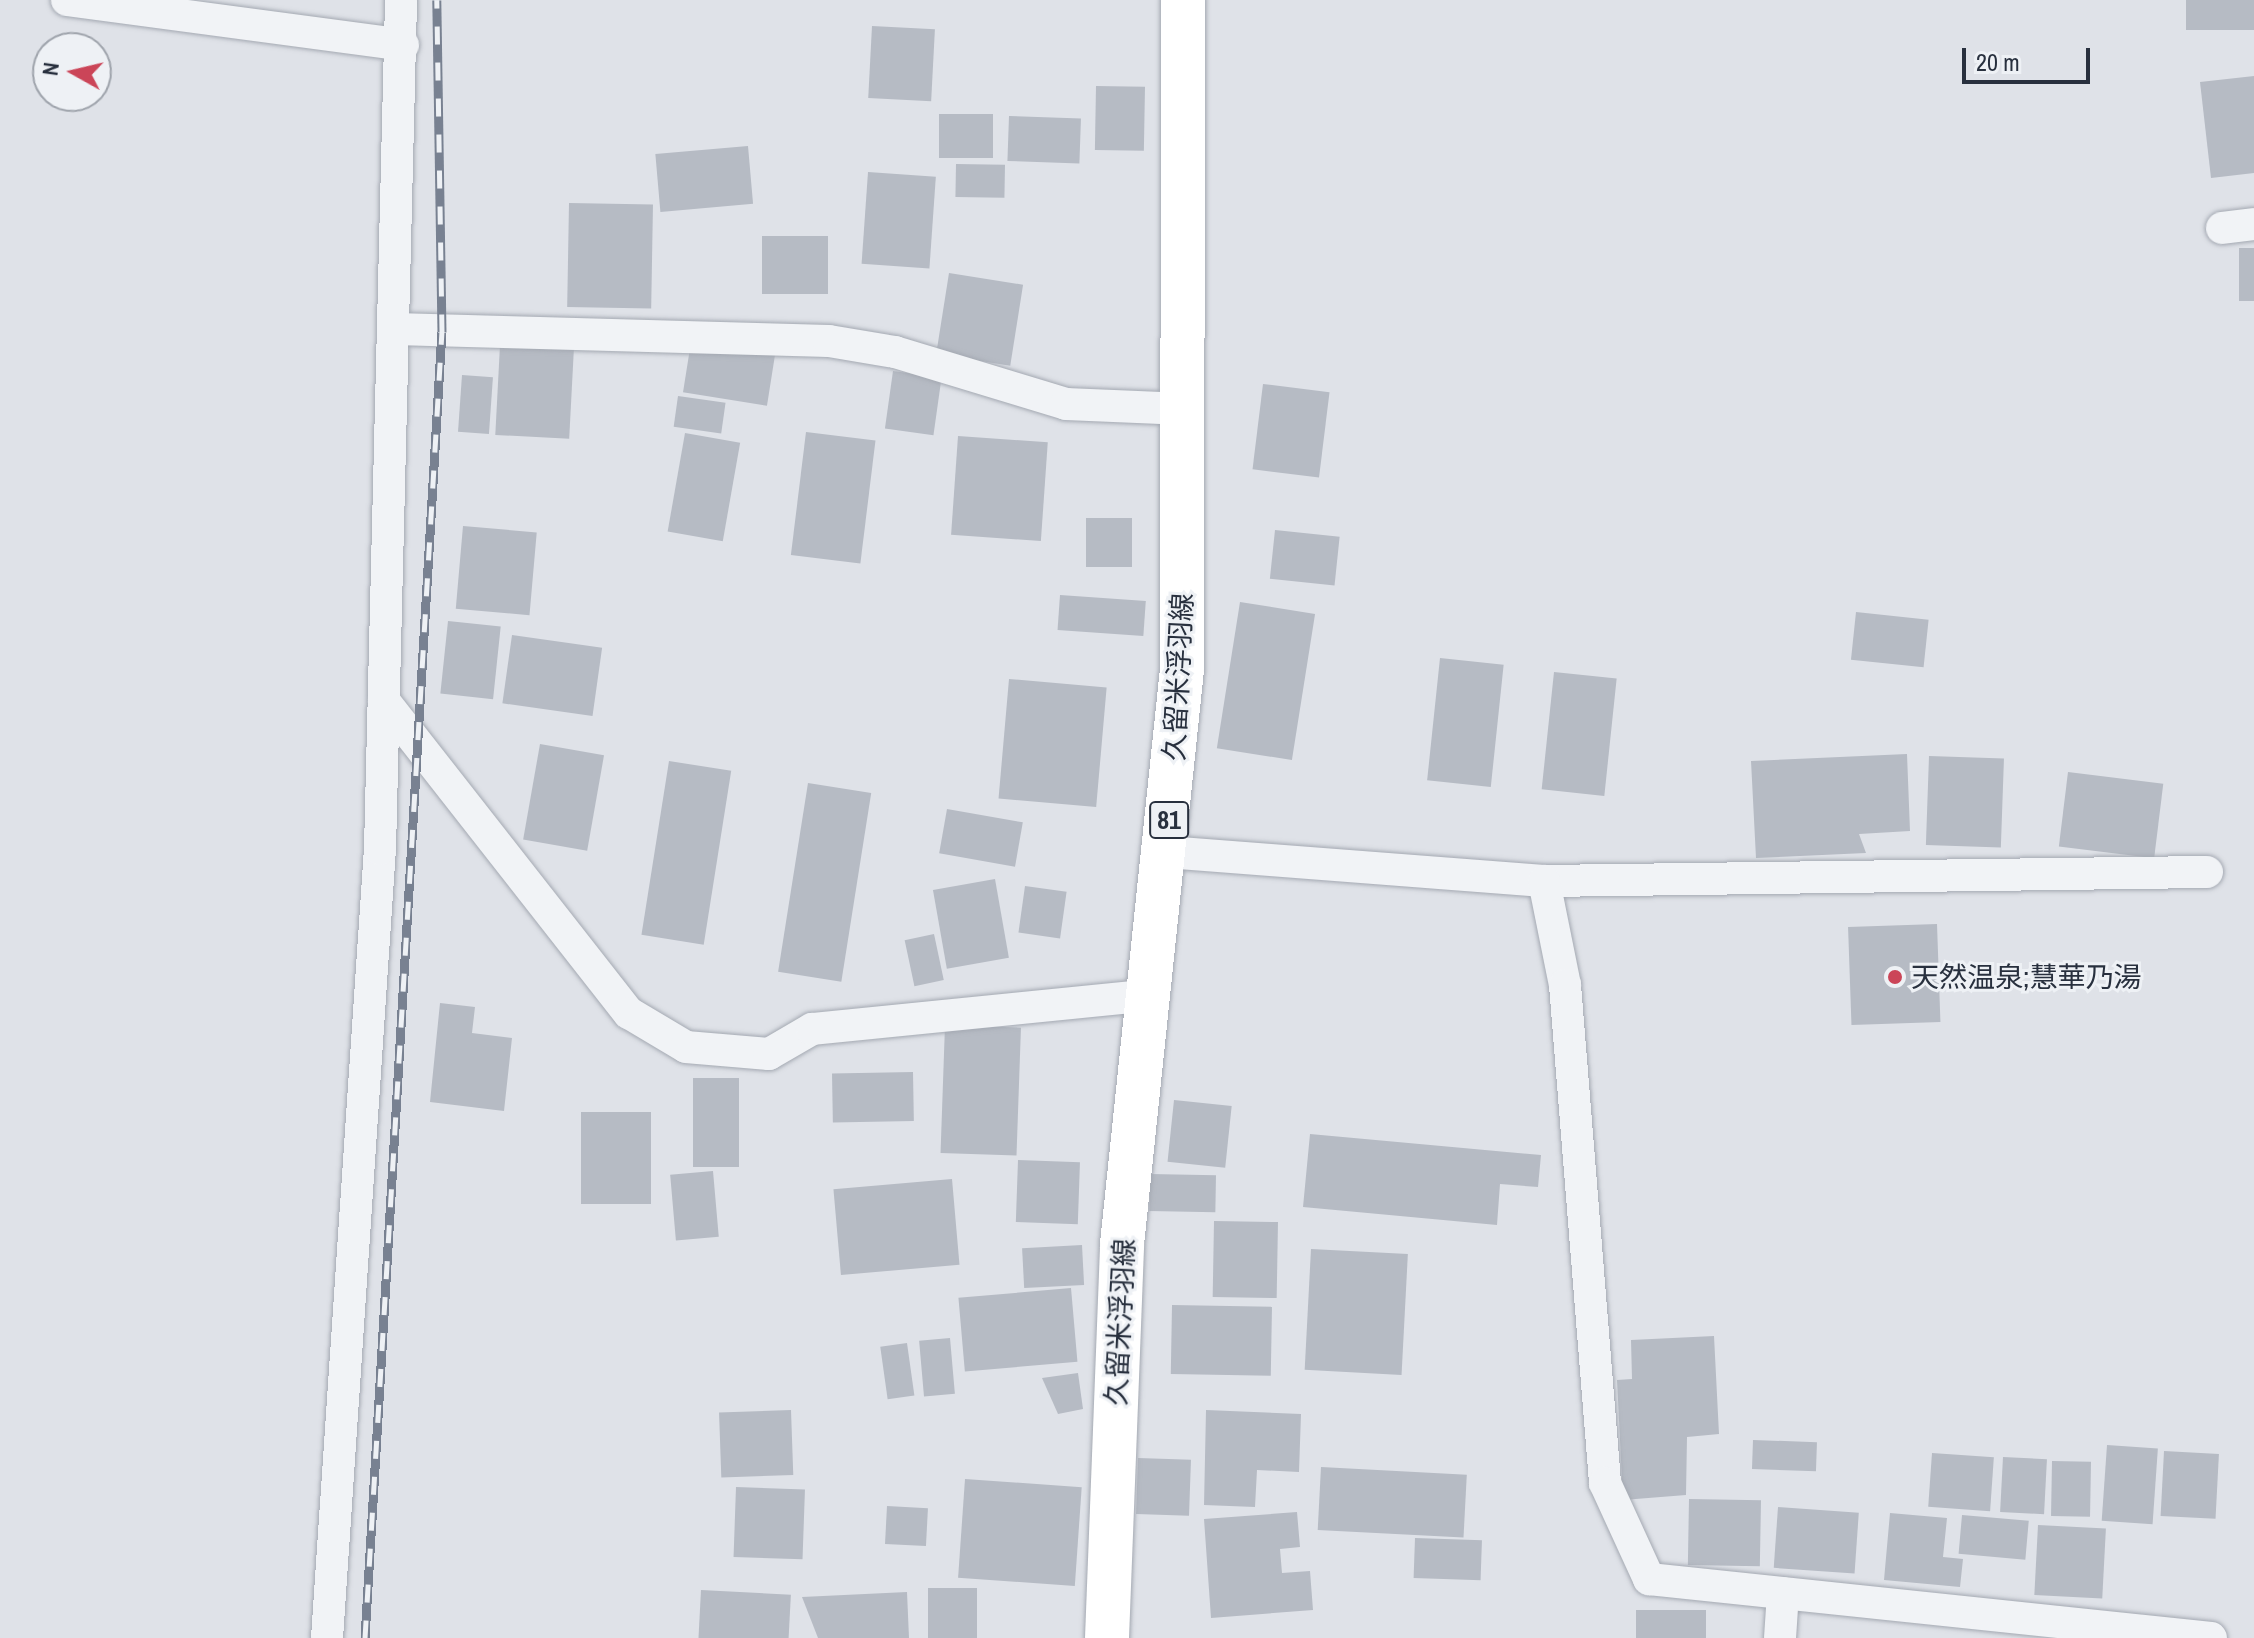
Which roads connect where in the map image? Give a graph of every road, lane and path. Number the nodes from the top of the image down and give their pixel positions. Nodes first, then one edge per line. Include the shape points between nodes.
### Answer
1 (67, 0) edge
2 (401, 0) edge
3 (1183, 0) edge
4 (403, 45) junction
5 (2254, 224) edge
6 (2222, 228) dead end
7 (395, 329) junction
8 (1185, 409) junction
9 (384, 701) junction
10 (1166, 852) junction
11 (2207, 872) dead end
12 (1544, 881) junction
13 (1152, 995) junction
14 (1783, 1593) junction
15 (327, 1638) edge
16 (1107, 1638) edge
17 (1780, 1638) edge
18 (2211, 1638) edge

1 - 4 street
2 - 4 street
3 - 8 main road, 久留米浮羽線 / 81
4 - 7 street
5 - 6 street
7 - 8 street via 829,341 895,352 1066,404
7 - 9 street
8 - 10 main road, 久留米浮羽線 / 81 via 1182,669
9 - 13 street via 629,1013 686,1047 769,1054 812,1029
9 - 15 street
10 - 12 street
10 - 13 main road, 久留米浮羽線 / 81
11 - 12 street
12 - 14 street via 1565,985 1605,1483 1649,1579
13 - 16 main road, 久留米浮羽線 / 81 via 1122,1244
14 - 17 street
14 - 18 street

